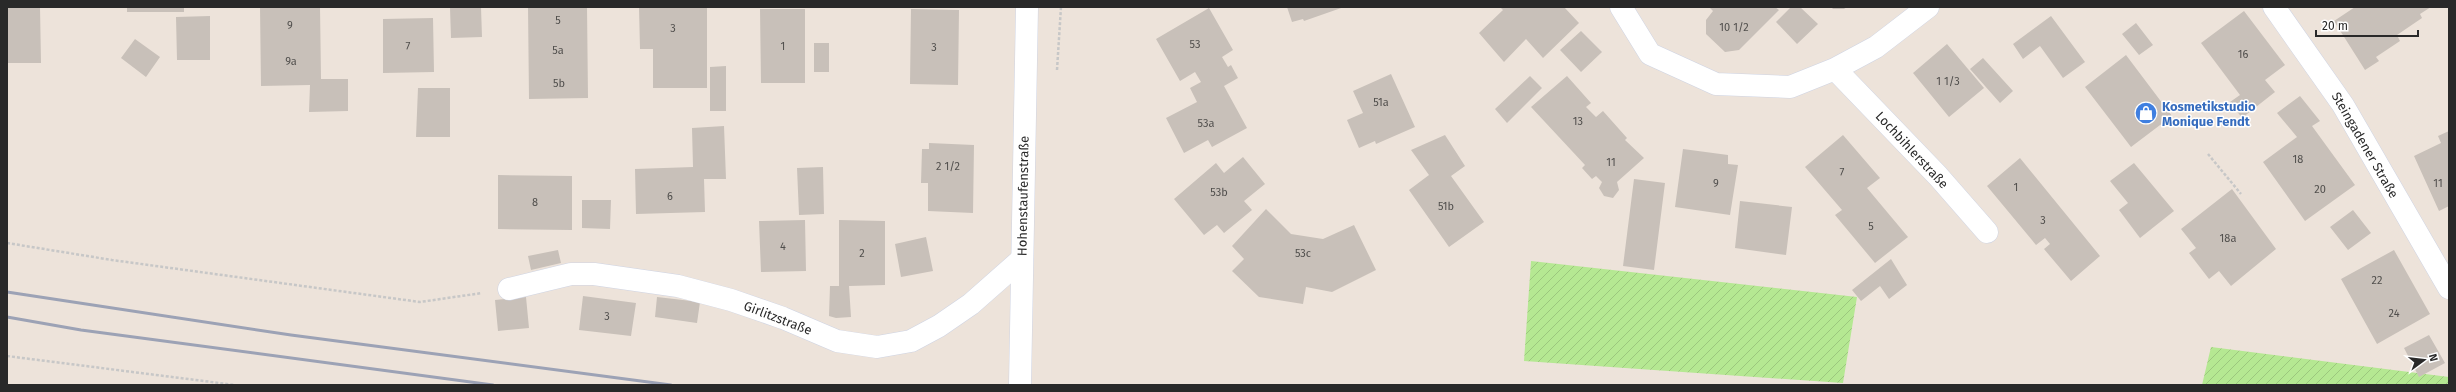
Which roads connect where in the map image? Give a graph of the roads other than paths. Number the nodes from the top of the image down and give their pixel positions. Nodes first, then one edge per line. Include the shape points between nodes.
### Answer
1 (1027, 7) edge
2 (1621, 7) edge
3 (1928, 7) edge
4 (2274, 7) edge
5 (1835, 70) junction
6 (1987, 232) dead end
7 (1022, 259) junction
8 (2449, 288) edge
9 (510, 289) road end
10 (1020, 385) edge

1 - 7 street, Hohenstaufenstraße
2 - 5 street via 1650,54 1716,84 1790,87
3 - 5 street via 1876,47
4 - 8 street, Steingadener Straße via 2343,105
5 - 6 street, Lochbihlerstraße via 1938,176
7 - 9 street, Girlitzstraße via 971,304 939,326 911,341 877,347 836,341 783,318 731,300 678,286 594,274 570,274
7 - 10 street, Hohenstaufenstraße

